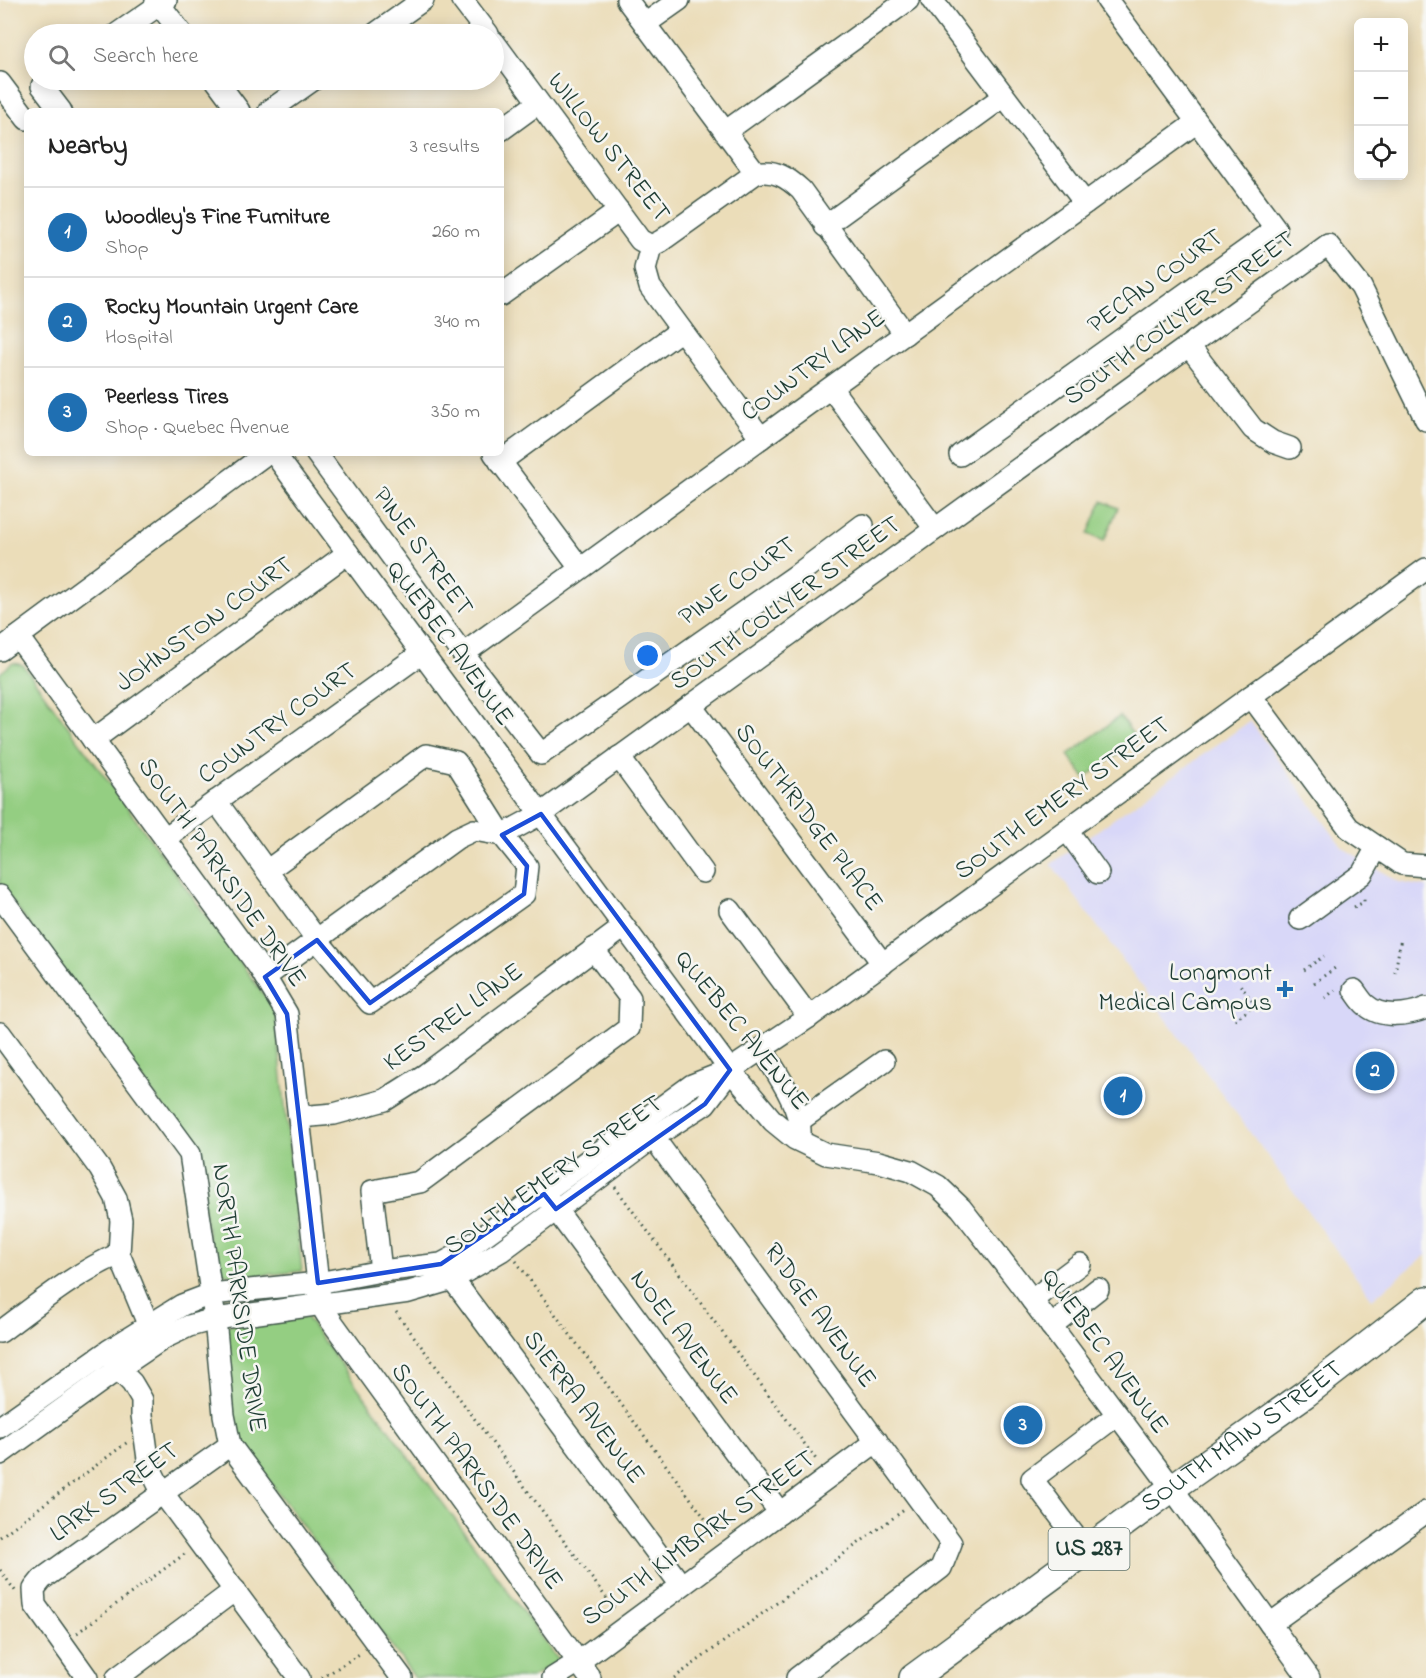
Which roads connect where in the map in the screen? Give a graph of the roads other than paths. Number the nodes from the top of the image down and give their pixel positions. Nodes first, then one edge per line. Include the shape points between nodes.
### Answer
1 (423, 0) edge
2 (462, 0) edge
3 (627, 0) edge
4 (679, 0) edge
5 (908, 0) edge
6 (933, 0) edge
7 (1107, 0) edge
8 (161, 2) edge
9 (131, 24) edge
10 (175, 24) edge
11 (389, 24) edge
12 (480, 24) edge
13 (645, 24) junction
14 (504, 56) edge
15 (0, 83) edge
16 (50, 90) edge
17 (223, 90) edge
18 (299, 90) edge
19 (1004, 96) junction
20 (538, 103) junction
21 (60, 108) edge
22 (237, 108) edge
23 (273, 108) edge
24 (24, 115) edge
25 (1197, 123) junction
26 (504, 128) edge
27 (725, 132) junction
28 (756, 173) junction
29 (1085, 203) junction
30 (619, 211) junction
31 (825, 226) junction
32 (651, 246) junction
33 (504, 294) edge
34 (681, 330) junction
35 (905, 334) junction
36 (1189, 346) junction
37 (831, 388) junction
38 (1426, 420) edge
39 (761, 438) junction
40 (1290, 448) dead end
41 (504, 452) edge
42 (263, 456) edge
43 (276, 456) edge
44 (318, 456) edge
45 (960, 456) dead end
46 (497, 457) edge
47 (863, 525) dead end
48 (935, 529) junction
49 (348, 553) junction
50 (580, 568) junction
51 (1426, 569) edge
52 (18, 637) junction
53 (0, 650) edge
54 (422, 653) junction
55 (463, 654) junction
56 (1251, 696) junction
57 (690, 706) junction
58 (93, 740) junction
59 (619, 757) junction
60 (216, 801) junction
61 (541, 814) junction
62 (1066, 830) junction
63 (502, 834) junction
64 (165, 838) junction
65 (1377, 847) junction
66 (1426, 866) edge
67 (268, 870) junction
68 (703, 872) dead end
69 (1098, 873) dead end
70 (0, 896) edge
71 (730, 910) dead end
72 (1300, 920) dead end
73 (624, 927) junction
74 (317, 940) junction
75 (593, 949) junction
76 (883, 964) junction
77 (265, 977) junction
78 (1354, 990) dead end
79 (1426, 1008) edge
80 (809, 1017) junction
81 (0, 1033) edge
82 (762, 1049) junction
83 (884, 1061) dead end
84 (730, 1070) junction
85 (299, 1117) junction
86 (648, 1130) junction
87 (799, 1131) junction
88 (550, 1201) junction
89 (119, 1254) junction
90 (1080, 1264) dead end
91 (381, 1271) junction
92 (447, 1271) junction
93 (318, 1280) junction
94 (1098, 1289) dead end
95 (212, 1294) junction
96 (1032, 1300) junction
97 (1426, 1300) edge
98 (321, 1305) junction
99 (215, 1319) junction
100 (148, 1324) junction
101 (1051, 1326) junction
102 (0, 1332) edge
103 (113, 1360) junction
104 (1117, 1415) junction
105 (0, 1427) edge
106 (877, 1441) junction
107 (230, 1445) junction
108 (1, 1451) edge
109 (1172, 1488) junction
110 (162, 1492) junction
111 (1426, 1512) edge
112 (780, 1513) junction
113 (1086, 1551) junction
114 (681, 1585) junction
115 (235, 1590) junction
116 (1269, 1624) junction
117 (583, 1670) edge
118 (87, 1678) edge
119 (117, 1678) edge
120 (299, 1678) edge
121 (402, 1678) edge
122 (553, 1678) edge
123 (797, 1678) edge
124 (913, 1678) edge
125 (1309, 1678) edge

1 - 11 street
2 - 12 street
3 - 13 street
4 - 13 street
5 - 27 street
6 - 19 street
7 - 25 street
8 - 9 street
8 - 10 street
13 - 27 street
14 - 20 street, WILLOW STREET
15 - 24 street
16 - 21 street
17 - 22 street
18 - 23 street
19 - 29 street
19 - 31 street
20 - 26 street
20 - 30 street, WILLOW STREET
25 - 29 street, COUNTRY LANE
25 - 45 street, PECAN COURT via 1276,229
27 - 28 street
28 - 31 street via 776,173 790,179
28 - 32 street
29 - 35 street, COUNTRY LANE
30 - 32 street, WILLOW STREET via 640,240
30 - 33 street
31 - 35 street
32 - 34 street, WILLOW STREET via 645,269 650,287
34 - 39 street, WILLOW STREET
34 - 41 street
35 - 37 street, COUNTRY LANE
36 - 38 street, SOUTH COLLYER STREET via 1328,246 1361,287
36 - 40 street via 1253,429
36 - 48 street, SOUTH COLLYER STREET
37 - 39 street, COUNTRY LANE
37 - 48 street
39 - 50 street, COUNTRY LANE
42 - 52 street
43 - 49 street, QUEBEC AVENUE
44 - 55 street, PINE STREET
46 - 50 street
47 - 55 street, PINE COURT via 541,754
48 - 57 street, SOUTH COLLYER STREET
49 - 54 street, QUEBEC AVENUE
49 - 58 street, JOHNSTON COURT
50 - 55 street, COUNTRY LANE
51 - 56 street, SOUTH EMERY STREET
52 - 53 street
52 - 58 street, SOUTH PARKSIDE DRIVE
54 - 60 street, COUNTRY COURT
54 - 61 street, QUEBEC AVENUE
56 - 62 street, SOUTH EMERY STREET
56 - 65 street via 1349,828
57 - 59 street, SOUTH COLLYER STREET
57 - 76 street, SOUTHRIDGE PLACE
58 - 64 street, SOUTH PARKSIDE DRIVE
59 - 61 street, SOUTH COLLYER STREET
59 - 68 street
60 - 64 street, COUNTRY COURT
60 - 67 street
61 - 63 street, SOUTH COLLYER STREET
61 - 73 street, QUEBEC AVENUE
62 - 69 street
62 - 76 street, SOUTH EMERY STREET
63 - 67 street via 456,762 426,755
63 - 74 street via 474,830 457,838
63 - 74 street via 527,866 524,894 370,1003
64 - 77 street, SOUTH PARKSIDE DRIVE
65 - 66 street via 1402,864
65 - 72 street via 1362,874
67 - 74 street
70 - 95 street, NORTH PARKSIDE DRIVE via 190,1154
71 - 80 street
73 - 75 street, KESTREL LANE
73 - 84 street, QUEBEC AVENUE
74 - 77 street
75 - 85 street, KESTREL LANE via 426,1074 385,1100 334,1114
75 - 91 street via 630,998 629,1028 420,1182 372,1191
76 - 80 street, SOUTH EMERY STREET
77 - 85 street, SOUTH PARKSIDE DRIVE via 287,1014
78 - 79 street via 1367,1006 1385,1014 1407,1014
80 - 82 street, SOUTH EMERY STREET
81 - 89 street via 100,1169 116,1198 121,1220
82 - 84 street, SOUTH EMERY STREET
82 - 87 street via 792,1102
83 - 87 street
84 - 86 street, SOUTH EMERY STREET via 705,1104
84 - 87 street, QUEBEC AVENUE via 773,1121
85 - 93 street, SOUTH PARKSIDE DRIVE
86 - 88 street, SOUTH EMERY STREET
86 - 106 street, RIDGE AVENUE
87 - 96 street, QUEBEC AVENUE via 826,1154 879,1162 911,1171 939,1185
88 - 92 street, SOUTH EMERY STREET via 473,1246
88 - 112 street, NOEL AVENUE
89 - 100 street
89 - 102 street via 97,1263
90 - 96 street
91 - 92 street, SOUTH EMERY STREET
91 - 93 street, SOUTH EMERY STREET
92 - 98 street, SOUTH EMERY STREET via 409,1292
92 - 114 street, SIERRA AVENUE
93 - 95 street, SOUTH EMERY STREET
93 - 98 street, SOUTH PARKSIDE DRIVE
94 - 101 street
95 - 99 street, NORTH PARKSIDE DRIVE
95 - 100 street, SOUTH EMERY STREET
96 - 101 street, QUEBEC AVENUE
97 - 109 main road, SOUTH MAIN STREET / US 287 via 1305,1394
98 - 99 street, SOUTH EMERY STREET
98 - 117 street, SOUTH PARKSIDE DRIVE
99 - 103 street, SOUTH EMERY STREET via 189,1326
99 - 107 street, NORTH PARKSIDE DRIVE
100 - 103 street, SOUTH EMERY STREET
101 - 104 street, QUEBEC AVENUE
103 - 105 street, SOUTH EMERY STREET
103 - 108 street, SOUTH EMERY STREET
103 - 110 street via 142,1400 149,1466
104 - 109 street, QUEBEC AVENUE
104 - 113 street via 1032,1479
106 - 112 street, SOUTH KIMBARK STREET
106 - 123 street, RIDGE AVENUE via 951,1543 941,1568
107 - 110 street, LARK STREET
107 - 121 street, NORTH PARKSIDE DRIVE
109 - 113 main road, SOUTH MAIN STREET / US 287
109 - 116 street, QUEBEC AVENUE
110 - 115 street
110 - 118 street, LARK STREET via 27,1591
111 - 116 street
112 - 114 street, SOUTH KIMBARK STREET
113 - 124 main road, SOUTH MAIN STREET / US 287
114 - 117 street, SOUTH KIMBARK STREET
115 - 119 street
115 - 120 street
116 - 125 street, QUEBEC AVENUE
117 - 122 street, SOUTH KIMBARK STREET

